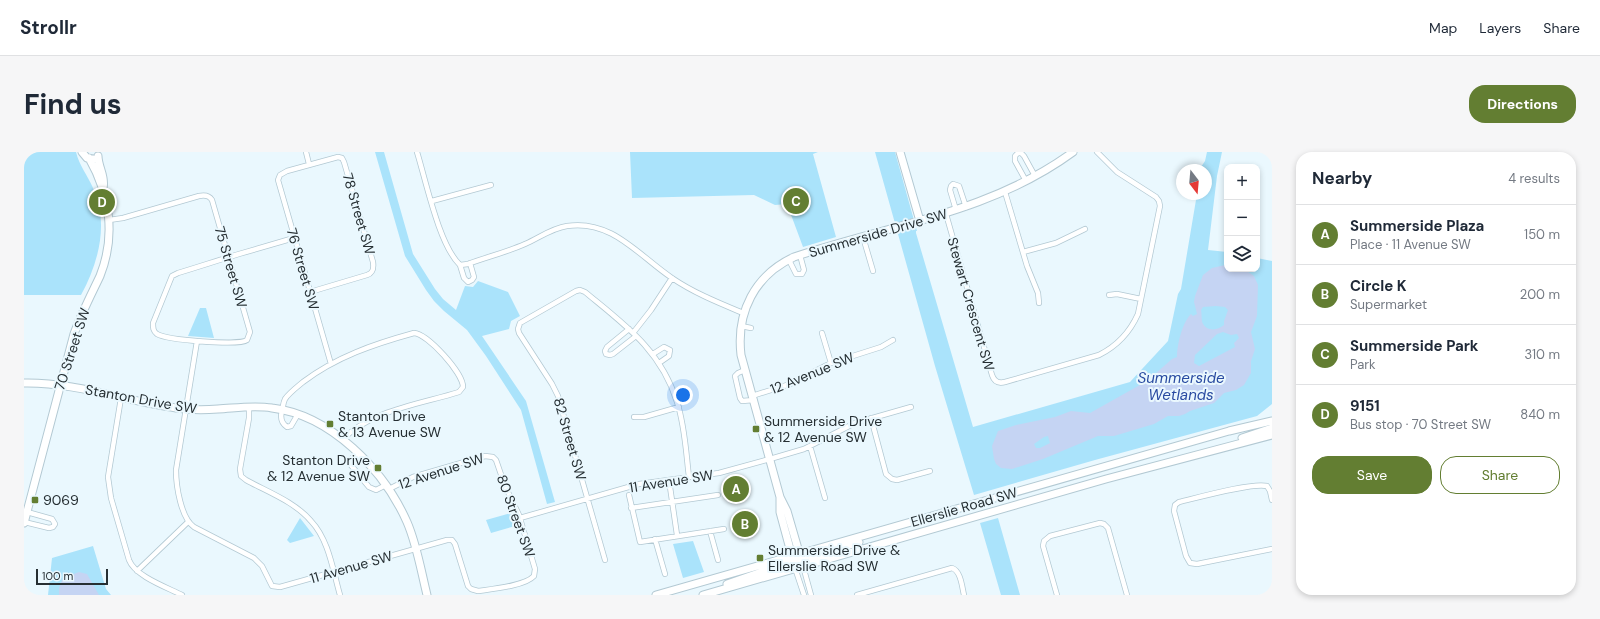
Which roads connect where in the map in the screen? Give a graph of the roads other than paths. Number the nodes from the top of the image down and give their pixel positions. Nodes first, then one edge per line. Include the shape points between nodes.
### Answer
1 (82, 152) edge
2 (306, 152) edge
3 (417, 152) edge
4 (900, 152) edge
5 (1073, 152) edge
6 (1098, 152) edge
7 (100, 153) edge
8 (89, 158) junction
9 (309, 164) junction
10 (1035, 176) junction
11 (1026, 181) junction
12 (491, 185) dead end
13 (103, 188) junction
14 (1005, 192) junction
15 (432, 201) junction
16 (966, 207) junction
17 (956, 210) junction
18 (946, 214) junction
19 (109, 220) junction
20 (920, 221) junction
21 (1085, 229) dead end
22 (863, 237) junction
23 (294, 238) junction
24 (1022, 252) junction
25 (800, 255) junction
26 (228, 257) junction
27 (788, 260) junction
28 (470, 263) junction
29 (460, 264) junction
30 (873, 271) dead end
31 (672, 278) junction
32 (310, 292) junction
33 (1109, 295) dead end
34 (1141, 299) junction
35 (1040, 303) dead end
36 (743, 313) junction
37 (741, 326) junction
38 (751, 328) dead end
39 (633, 333) junction
40 (822, 334) dead end
41 (893, 340) dead end
42 (197, 341) junction
43 (653, 354) junction
44 (659, 363) junction
45 (831, 363) junction
46 (331, 364) junction
47 (745, 370) junction
48 (24, 383) edge
49 (60, 385) junction
50 (121, 398) junction
51 (753, 398) junction
52 (678, 406) junction
53 (249, 407) junction
54 (911, 407) dead end
55 (186, 409) junction
56 (282, 410) junction
57 (298, 414) junction
58 (1272, 416) edge
59 (634, 417) dead end
60 (871, 418) junction
61 (1272, 421) edge
62 (1260, 424) junction
63 (1272, 428) edge
64 (1272, 435) edge
65 (342, 440) junction
66 (1272, 440) edge
67 (810, 446) junction
68 (357, 453) junction
69 (493, 457) joint
70 (770, 459) junction
71 (1178, 460) junction
72 (930, 471) dead end
73 (689, 477) junction
74 (668, 480) junction
75 (387, 487) junction
76 (629, 495) dead end
77 (718, 495) dead end
78 (780, 498) junction
79 (825, 498) dead end
80 (588, 499) junction
81 (1272, 500) edge
82 (671, 502) junction
83 (631, 508) junction
84 (25, 518) edge
85 (520, 518) junction
86 (188, 522) junction
87 (891, 528) junction
88 (724, 529) dead end
89 (710, 531) junction
90 (677, 536) junction
91 (655, 539) junction
92 (415, 548) junction
93 (1272, 549) edge
94 (799, 554) junction
95 (792, 558) junction
96 (605, 560) dead end
97 (718, 560) dead end
98 (800, 565) junction
99 (137, 571) junction
100 (333, 572) junction
101 (665, 574) dead end
102 (471, 590) joint
103 (182, 595) edge
104 (340, 595) edge
105 (427, 595) edge
106 (656, 595) edge
107 (705, 595) edge
108 (804, 595) edge
109 (811, 595) edge
110 (856, 595) edge
111 (964, 595) edge
112 (1057, 595) edge
113 (1127, 595) edge

1 - 8 street
2 - 9 street
3 - 15 street
4 - 20 street
5 - 10 street, Summerside Drive SW
6 - 34 street, Stewart Crescent SW via 1118,172 1154,196 1160,203
7 - 8 street via 95,159
7 - 13 street, 70 Street SW
8 - 13 street, 70 Street SW
9 - 23 street, 76 Street SW via 287,170 280,175 278,183
9 - 32 street, 78 Street SW via 341,157 373,262 373,271 367,276
10 - 11 street, Summerside Drive SW
10 - 11 street via 1024,156 1018,153 1015,161
11 - 14 street, Summerside Drive SW
12 - 15 street
13 - 19 street, 70 Street SW
14 - 16 street, Summerside Drive SW
14 - 24 street
15 - 29 street via 443,239
16 - 17 street, Summerside Drive SW
16 - 17 street, Summerside Drive SW via 959,186 953,184 950,190
17 - 18 street, Summerside Drive SW
18 - 20 street, Summerside Drive SW
18 - 34 street, Stewart Crescent SW via 992,375 997,382 1005,382 1105,352 1129,330 1138,314
19 - 26 street, 75 Street SW via 207,196 212,200
19 - 49 street, 70 Street SW via 104,264 77,324
20 - 22 street, Summerside Drive SW
21 - 24 street via 1056,243
22 - 25 street, Summerside Drive SW
22 - 30 street
23 - 26 street
23 - 32 street, 76 Street SW
24 - 35 street
25 - 27 street, Summerside Drive SW
25 - 27 street, Summerside Drive SW via 804,270 802,274 796,274
26 - 42 street, 75 Street SW via 250,332 244,342
26 - 42 street via 172,276 153,323 156,334
27 - 36 street, Summerside Drive SW via 764,278 755,289
28 - 29 street
28 - 29 street via 474,277 468,282 464,278
28 - 31 street via 521,245 558,228 581,225 596,227 615,235
31 - 36 street
31 - 39 street
32 - 46 street, 76 Street SW
33 - 34 street
36 - 37 street, Summerside Drive SW
37 - 38 street
37 - 47 street, Summerside Drive SW via 740,348
39 - 39 street via 613,354 606,354 607,347
39 - 43 street
39 - 80 street, 82 Street SW via 580,290 524,320 518,326 520,335 558,396
40 - 45 street
41 - 45 street, 12 Avenue SW via 881,347
42 - 55 street
43 - 44 street
43 - 44 street via 664,347 670,350 669,356
44 - 52 street via 668,378
45 - 51 street, 12 Avenue SW via 790,384
46 - 56 street via 290,393
46 - 65 street via 362,349 418,334 448,359 462,380 463,387 459,392 376,418
47 - 51 street, Summerside Drive SW
47 - 51 street via 735,376 740,398 742,401
48 - 49 street, Stanton Drive SW
49 - 50 street, Stanton Drive SW
49 - 84 street, 70 Street SW
50 - 55 street, Stanton Drive SW
50 - 99 street via 108,468 108,484 129,560
51 - 70 street, Summerside Drive SW
52 - 59 street via 644,417
52 - 73 street
53 - 55 street, Stanton Drive SW
53 - 56 street, Stanton Drive SW
53 - 100 street via 241,476 291,504 311,521 325,545
54 - 60 street, 11 Avenue SW
55 - 86 street via 177,456 176,477
56 - 57 street, Stanton Drive SW
56 - 57 street via 281,418 287,427 293,425
57 - 65 street, Stanton Drive SW via 327,428
58 - 62 street
60 - 67 street, 11 Avenue SW
60 - 72 street via 886,474 892,480
61 - 62 street, Ellerslie Road SW
62 - 87 street, Ellerslie Road SW
63 - 71 street
64 - 71 street, Ellerslie Road SW
65 - 68 street, Stanton Drive SW
66 - 71 street
67 - 70 street, 11 Avenue SW
67 - 79 street
68 - 75 street, Stanton Drive SW
68 - 75 street via 350,460 350,464 369,487 376,490
69 - 75 street, 12 Avenue SW via 485,456
69 - 85 street, 80 Street SW
70 - 73 street, 11 Avenue SW via 725,472
70 - 78 street, Summerside Drive SW
71 - 98 street, Ellerslie Road SW
73 - 74 street, 11 Avenue SW
74 - 80 street, 11 Avenue SW via 638,484
74 - 82 street
75 - 92 street, Stanton Drive SW via 408,524
76 - 83 street
77 - 82 street
78 - 94 street, Summerside Drive SW via 787,511
78 - 95 street, Summerside Drive SW via 780,512
80 - 85 street, 11 Avenue SW
80 - 96 street, 82 Street SW
81 - 93 street via 1267,486 1257,486 1179,502 1174,507 1190,563 1198,564
82 - 83 street
82 - 90 street
83 - 91 street via 640,542
84 - 84 street via 52,519 55,524 49,528
85 - 102 street, 80 Street SW via 535,569 534,576 514,584
86 - 99 street
86 - 100 street, 11 Avenue SW via 254,558 262,566 274,587
87 - 94 street, Ellerslie Road SW
87 - 98 street
88 - 89 street
89 - 90 street
89 - 97 street
90 - 91 street
91 - 101 street
92 - 100 street, 11 Avenue SW
92 - 102 street, 11 Avenue SW via 452,540
92 - 105 street, Stanton Drive SW
94 - 95 street
94 - 98 street, Summerside Drive SW
95 - 98 street, Summerside Drive SW
95 - 106 street
95 - 107 street via 788,563 735,580
98 - 107 street, Ellerslie Road SW
98 - 108 street
98 - 109 street
99 - 103 street
100 - 104 street
110 - 111 street via 950,568 958,573
112 - 113 street via 1043,546 1044,541 1050,536 1098,523 1108,528

